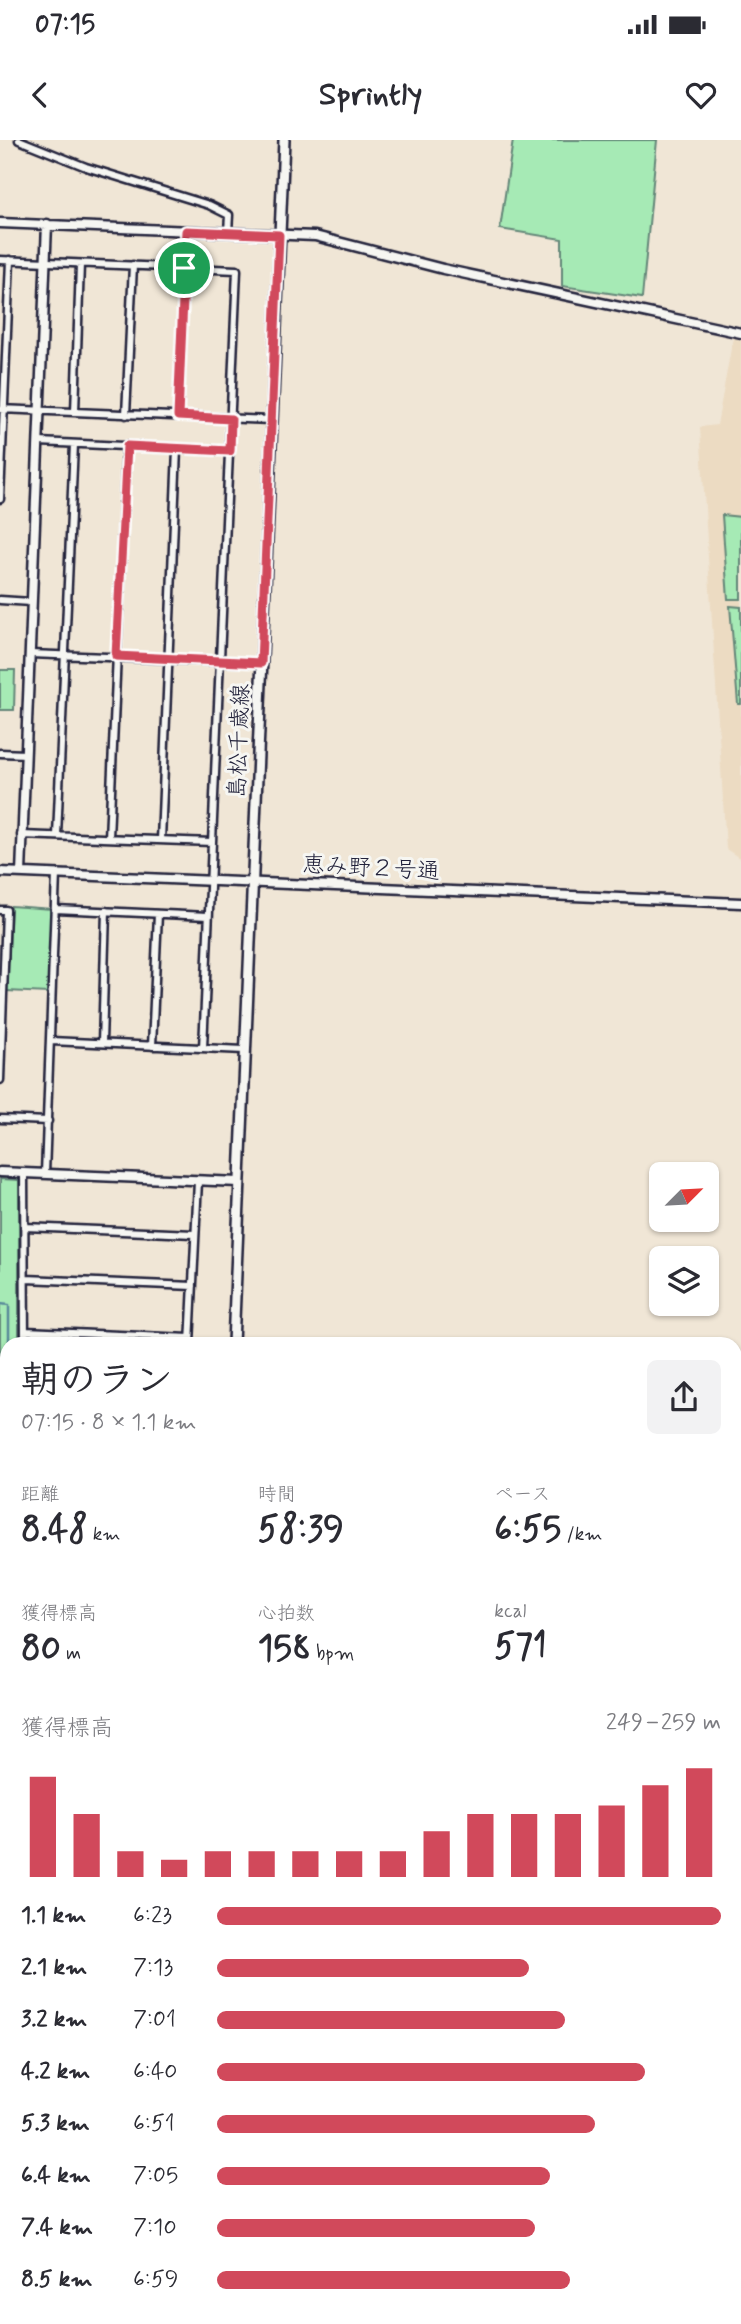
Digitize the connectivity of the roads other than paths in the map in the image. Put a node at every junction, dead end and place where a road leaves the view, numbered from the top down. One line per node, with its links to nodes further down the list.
1 (19, 140): 6 (street)
2 (284, 140): 7 (main road, 島松千歳線)
3 (0, 223): 4 (street)
4 (47, 224): 5 (street); 10 (street)
5 (186, 231): 6 (street); 13 (street)
6 (228, 232): 7 (street)
7 (279, 235): 14 (street); 21 (main road, 島松千歳線)
8 (0, 260): 9 (street)
9 (10, 260): 10 (street); 15 (street)
10 (47, 262): 11 (street); 16 (street)
11 (80, 264): 12 (street); 17 (street)
12 (133, 265): 13 (street); 18 (street)
13 (184, 268): 19 (street); 20 (street)
14 (741, 333)
15 (2, 409): 16 (street); 27 (street)
16 (40, 410): 17 (street); 22 (street)
17 (75, 412): 18 (street)
18 (126, 415): 19 (street)
19 (178, 416): 20 (street)
20 (231, 419): 21 (street); 26 (street)
21 (271, 420): 35 (main road, 島松千歳線)
22 (38, 442): 23 (street); 29 (street)
23 (74, 444): 24 (street); 31 (street)
24 (127, 446): 25 (street); 32 (street)
25 (177, 449): 26 (street); 33 (street)
26 (230, 451): 34 (street)
27 (0, 499)
28 (0, 600): 29 (street)
29 (32, 602): 30 (street)
30 (30, 654): 31 (street); 37 (street)
31 (65, 655): 32 (street); 39 (street)
32 (116, 656): 33 (street); 40 (street)
33 (168, 659): 34 (street); 41 (street)
34 (220, 661): 35 (street); 42 (street)
35 (261, 663): 47 (main road, 島松千歳線)
36 (0, 752): 37 (street)
37 (26, 754): 38 (street)
38 (21, 835): 39 (street); 44 (street)
39 (57, 836): 40 (street)
40 (109, 838): 41 (street)
41 (161, 840): 42 (street)
42 (212, 842): 46 (street)
43 (0, 872): 44 (street, 恵み野２号通)
44 (21, 873): 45 (street, 恵み野２号通)
45 (56, 874): 46 (street, 恵み野２号通); 50 (street)
46 (211, 880): 47 (street, 恵み野２号通); 53 (street)
47 (252, 881): 48 (street, 恵み野２号通); 58 (main road, 島松千歳線)
48 (741, 903)
49 (0, 909): 59 (street)
50 (55, 909): 51 (street); 54 (street)
51 (106, 911): 52 (street); 55 (street)
52 (158, 914): 53 (street); 56 (street)
53 (208, 916): 57 (street)
54 (51, 1041): 55 (street); 61 (street)
55 (102, 1043): 56 (street)
56 (152, 1046): 57 (street)
57 (203, 1048): 58 (street)
58 (244, 1050): 66 (main road, 島松千歳線)
59 (0, 1080)
60 (0, 1119): 61 (street)
61 (48, 1121): 64 (street)
62 (0, 1172): 63 (street)
63 (24, 1173): 64 (street); 67 (street)
64 (45, 1174): 65 (street)
65 (198, 1181): 66 (street); 68 (street)
66 (239, 1182): 75 (main road, 島松千歳線)
67 (25, 1227): 68 (street); 69 (street)
68 (194, 1234): 70 (street)
69 (26, 1279): 70 (street); 71 (street)
70 (193, 1286): 74 (street)
71 (25, 1331): 72 (street); 73 (street)
72 (25, 1337)
73 (124, 1337)
74 (190, 1337)
75 (233, 1337)

